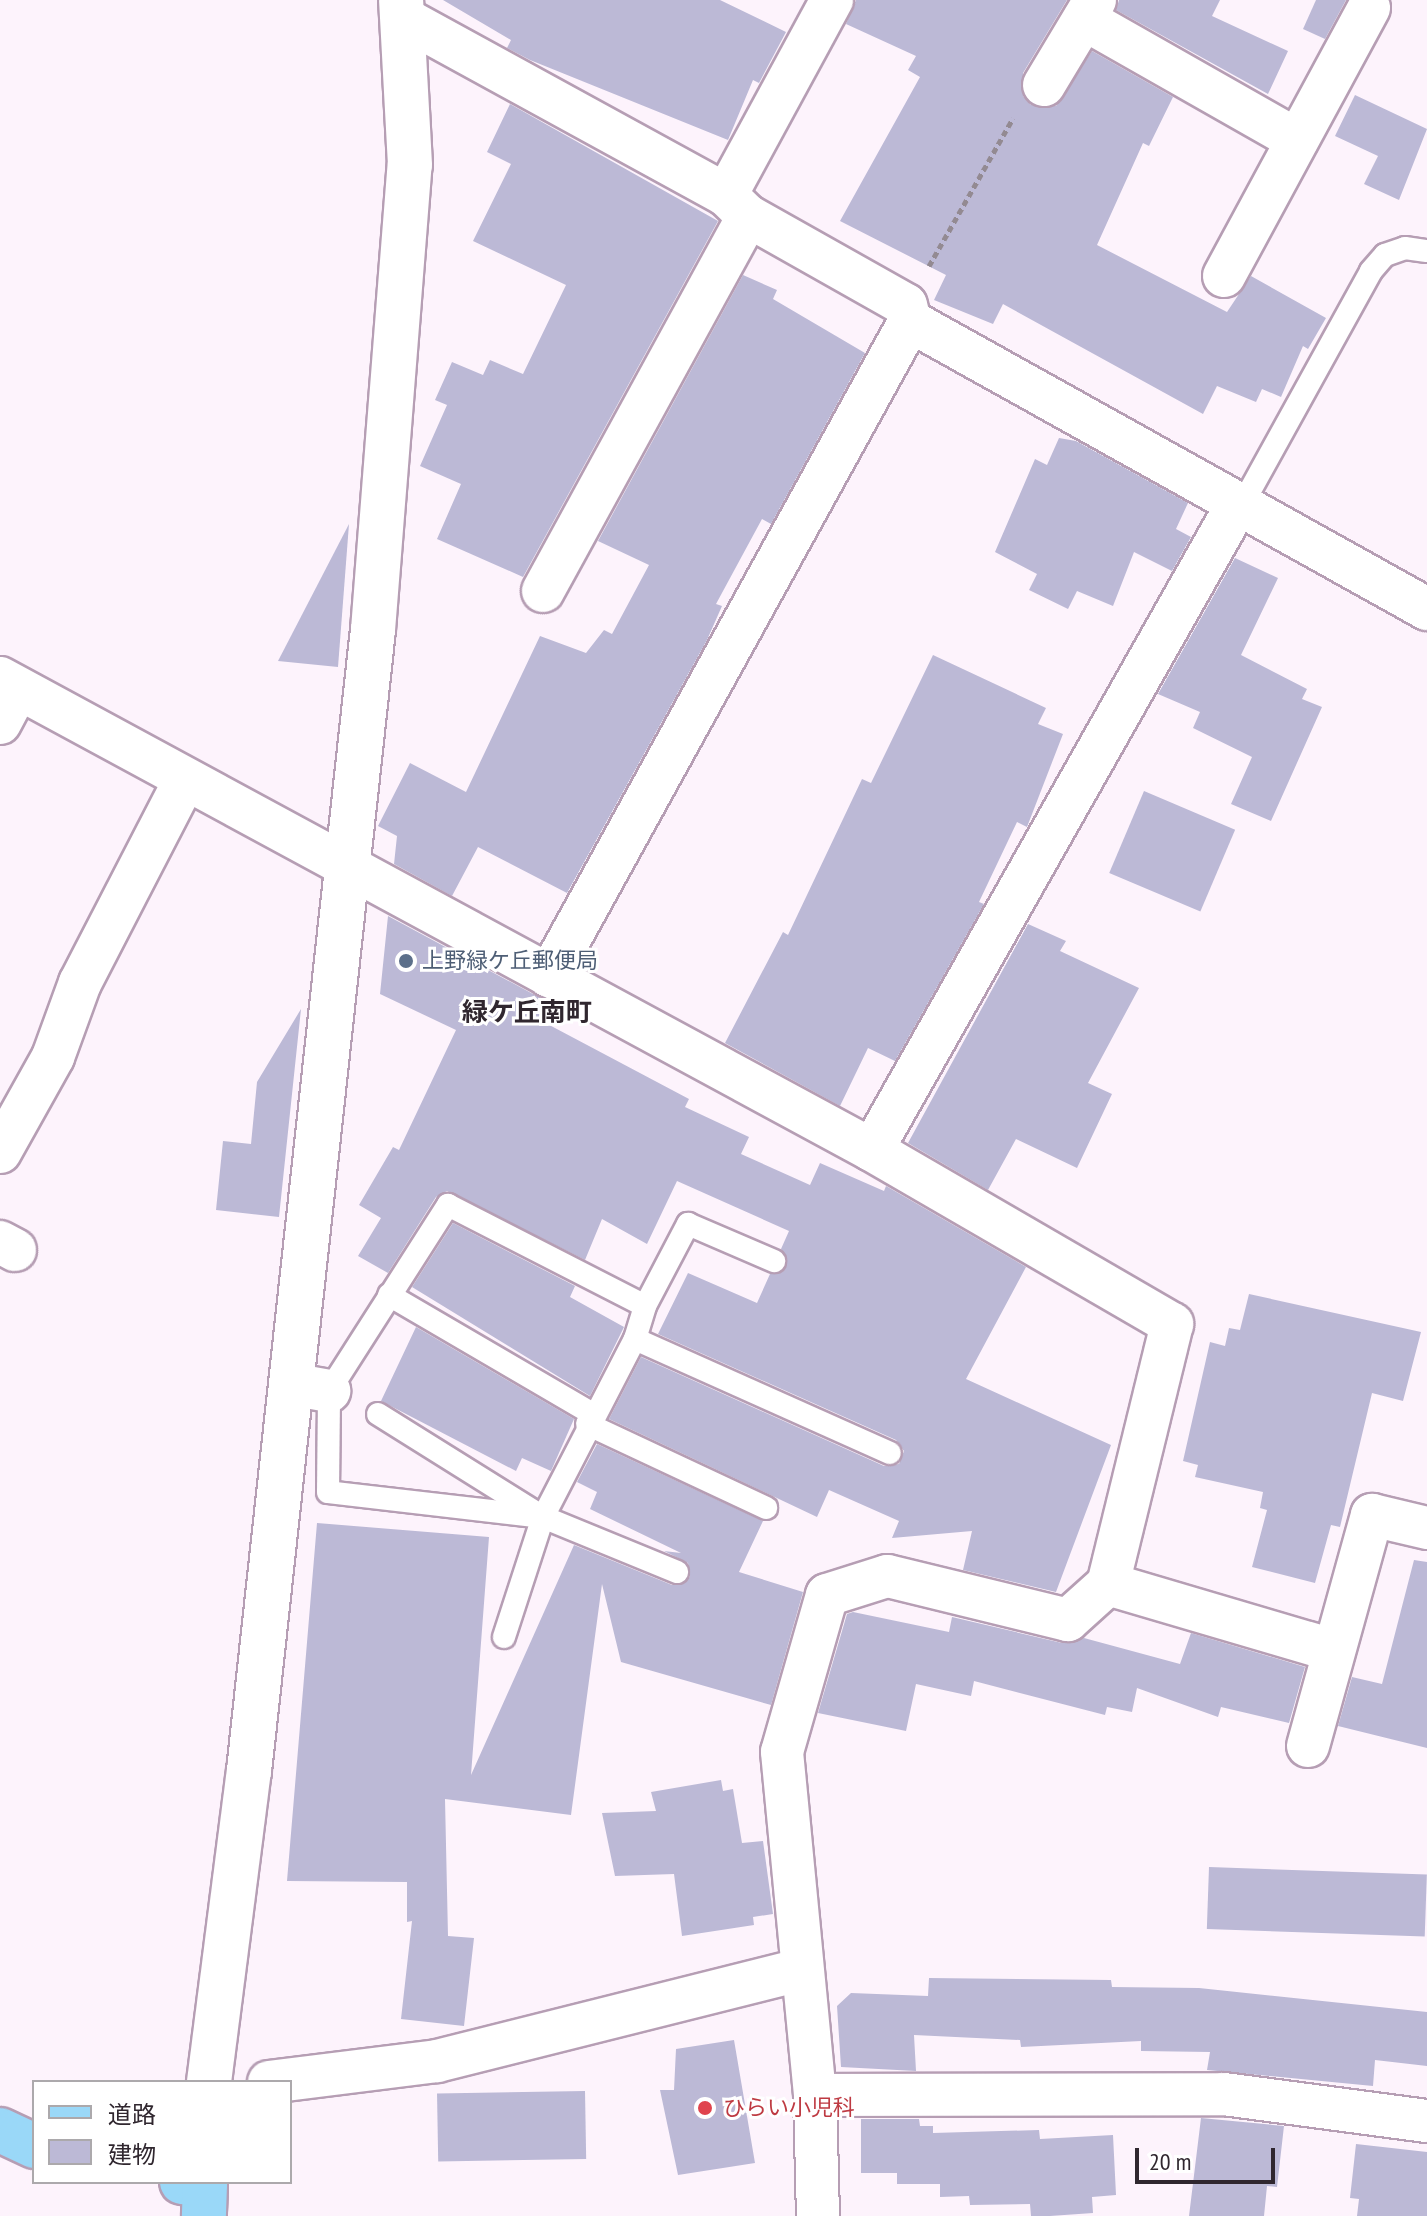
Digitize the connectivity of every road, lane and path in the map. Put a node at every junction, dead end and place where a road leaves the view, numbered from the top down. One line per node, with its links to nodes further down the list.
1 (815, 6): 7 (street)
2 (1369, 8): 6 (street)
3 (402, 9): 7 (street); 16 (street)
4 (1090, 10): 5 (street); 6 (street)
5 (1044, 85): 10 (path)
6 (1297, 140): 9 (street)
7 (737, 205): 10 (street); 12 (street)
8 (1427, 251): 11 (lane)
9 (1224, 276)
10 (908, 313): 11 (street); 17 (street)
11 (1240, 504): 13 (street); 18 (street)
12 (543, 591)
13 (1427, 609)
14 (6, 697): 15 (street)
15 (185, 780): 16 (street); 19 (street)
16 (346, 869): 17 (street); 24 (street)
17 (549, 976): 18 (street)
18 (872, 1150): 32 (street)
19 (0, 1152)
20 (774, 1261): 22 (lane)
21 (389, 1295): 22 (lane); 24 (lane); 26 (lane)
22 (645, 1306): 23 (lane)
23 (635, 1339): 26 (lane); 27 (lane)
24 (309, 1387): 29 (lane); 37 (street)
25 (378, 1414): 29 (lane)
26 (590, 1419): 28 (lane); 29 (lane)
27 (890, 1453)
28 (766, 1508)
29 (543, 1517): 31 (lane); 33 (lane)
30 (1427, 1528): 34 (street)
31 (677, 1572)
32 (1108, 1584): 34 (street); 36 (street)
33 (504, 1637)
34 (1332, 1650): 35 (street)
35 (1308, 1746)
36 (802, 1969): 38 (street); 39 (street)
37 (209, 2080)
38 (285, 2080)
39 (815, 2095): 40 (street); 43 (street)
40 (1427, 2121)
41 (0, 2130): 42 (main road)
42 (32, 2145)
43 (818, 2216)

